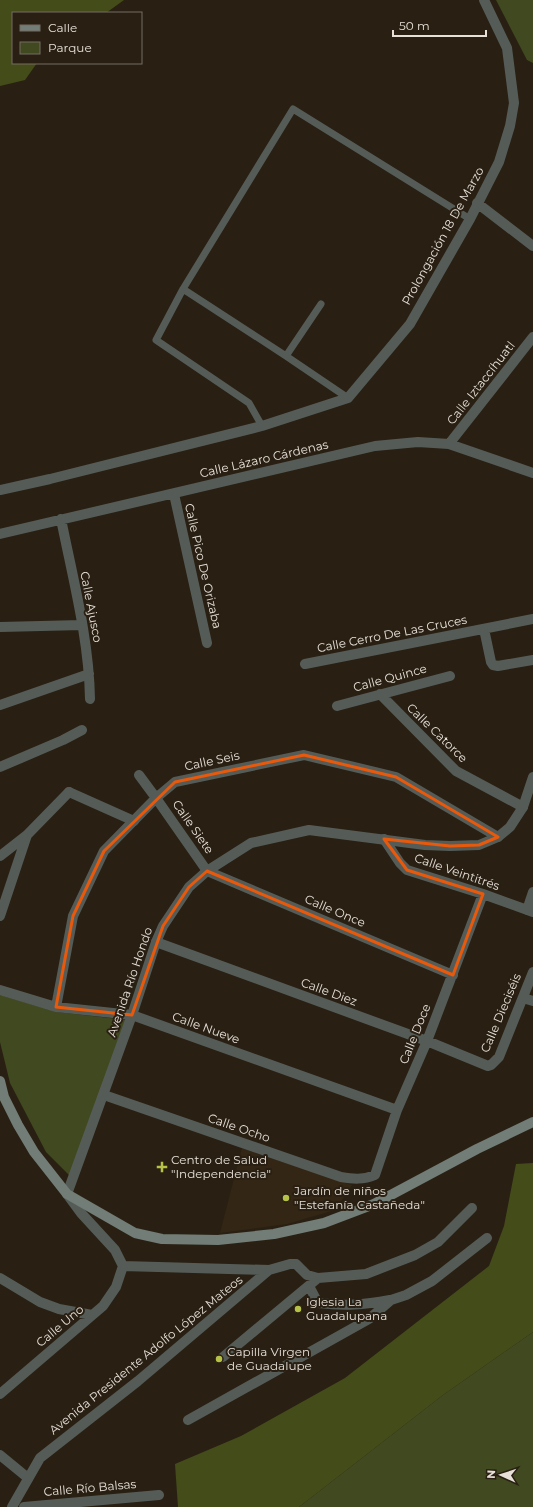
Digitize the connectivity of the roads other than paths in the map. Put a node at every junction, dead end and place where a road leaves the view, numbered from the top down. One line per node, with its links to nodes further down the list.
1 (484, 0): 2 (street, Prolongación 18 De Marzo)
2 (477, 203): 3 (street, Prolongación 18 De Marzo); 4 (street)
3 (470, 219): 5 (lane); 9 (street, Prolongación 18 De Marzo)
4 (533, 246)
5 (184, 289): 8 (lane); 10 (lane)
6 (322, 304): 8 (lane)
7 (533, 337): 11 (street, Calle Iztaccíhuatl)
8 (286, 356): 9 (lane)
9 (348, 398): 10 (street)
10 (262, 426): 13 (street)
11 (449, 444): 12 (street, Calle Lázaro Cárdenas); 14 (street, Calle Lázaro Cárdenas)
12 (533, 473)
13 (0, 490)
14 (174, 494): 15 (street, Calle Lázaro Cárdenas); 21 (street, Calle Pico De Orizaba)
15 (61, 519): 16 (street, Calle Lázaro Cárdenas); 18 (street, Calle Ajusco)
16 (0, 534)
17 (533, 619): 20 (street, Calle Cerro De Las Cruces)
18 (82, 625): 19 (street); 24 (street, Calle Ajusco)
19 (0, 627)
20 (484, 629): 22 (street); 23 (street, Calle Cerro De Las Cruces)
21 (207, 643)
22 (533, 660)
23 (305, 664)
24 (89, 674): 27 (street, Calle Ajusco); 28 (street)
25 (450, 676): 26 (street, Calle Quince)
26 (380, 694): 29 (street, Calle Quince); 35 (street, Calle Catorce)
27 (90, 699)
28 (0, 704)
29 (337, 706)
30 (82, 730): 31 (street)
31 (0, 767)
32 (139, 776): 34 (street, Calle Siete)
33 (533, 777): 35 (street, Avenida Río Hondo)
34 (156, 798): 36 (street, Calle Seis); 38 (street, Calle Seis); 41 (street, Calle Siete)
35 (523, 807): 38 (street, Avenida Río Hondo)
36 (134, 821): 37 (street); 51 (street, Calle Seis)
37 (27, 835): 40 (street); 45 (street)
38 (498, 837): 39 (street, Avenida Río Hondo)
39 (384, 839): 41 (street, Avenida Río Hondo); 43 (street, Calle Veintitrés)
40 (0, 856)
41 (207, 871): 46 (street, Avenida Río Hondo); 48 (street, Calle Once)
42 (533, 892): 44 (street)
43 (483, 894): 44 (street, Calle Veintitrés); 48 (street, Calle Doce)
44 (530, 911)
45 (0, 916)
46 (156, 942): 52 (street, Avenida Río Hondo); 53 (street, Calle Diez)
47 (533, 972): 50 (street, Calle Dieciséis)
48 (453, 975): 53 (street, Calle Doce)
49 (0, 990): 51 (street, Calle Nueve)
50 (528, 1000): 54 (street, Calle Dieciséis)
51 (56, 1007): 52 (street, Calle Nueve)
52 (132, 1015): 56 (street, Avenida Río Hondo); 57 (street, Calle Nueve)
53 (427, 1041): 54 (street, Calle Diez); 57 (street, Calle Doce)
54 (492, 1065)
55 (0, 1081): 60 (main road)
56 (104, 1095): 59 (street, Calle Ocho); 60 (street, Avenida Río Hondo)
57 (398, 1110): 59 (street, Calle Doce)
58 (533, 1122): 60 (main road)
59 (367, 1178)
60 (68, 1194): 63 (street)
61 (472, 1208): 66 (street)
62 (487, 1238): 68 (street)
63 (123, 1266): 64 (street); 69 (street, Calle Uno)
64 (269, 1270): 66 (street, Avenida Presidente Adolfo López Mateos); 74 (street, Avenida Presidente Adolfo López Mateos)
65 (0, 1278): 69 (street)
66 (318, 1278): 67 (street)
67 (309, 1286): 68 (street); 70 (street)
68 (391, 1300): 72 (street)
69 (92, 1315): 71 (street, Calle Uno)
70 (223, 1357)
71 (0, 1394)
72 (188, 1420)
73 (0, 1455): 74 (street)
74 (28, 1478): 76 (street, Avenida Presidente Adolfo López Mateos)
75 (159, 1495): 77 (street, Calle Río Balsas)
76 (12, 1507)
77 (24, 1507)

